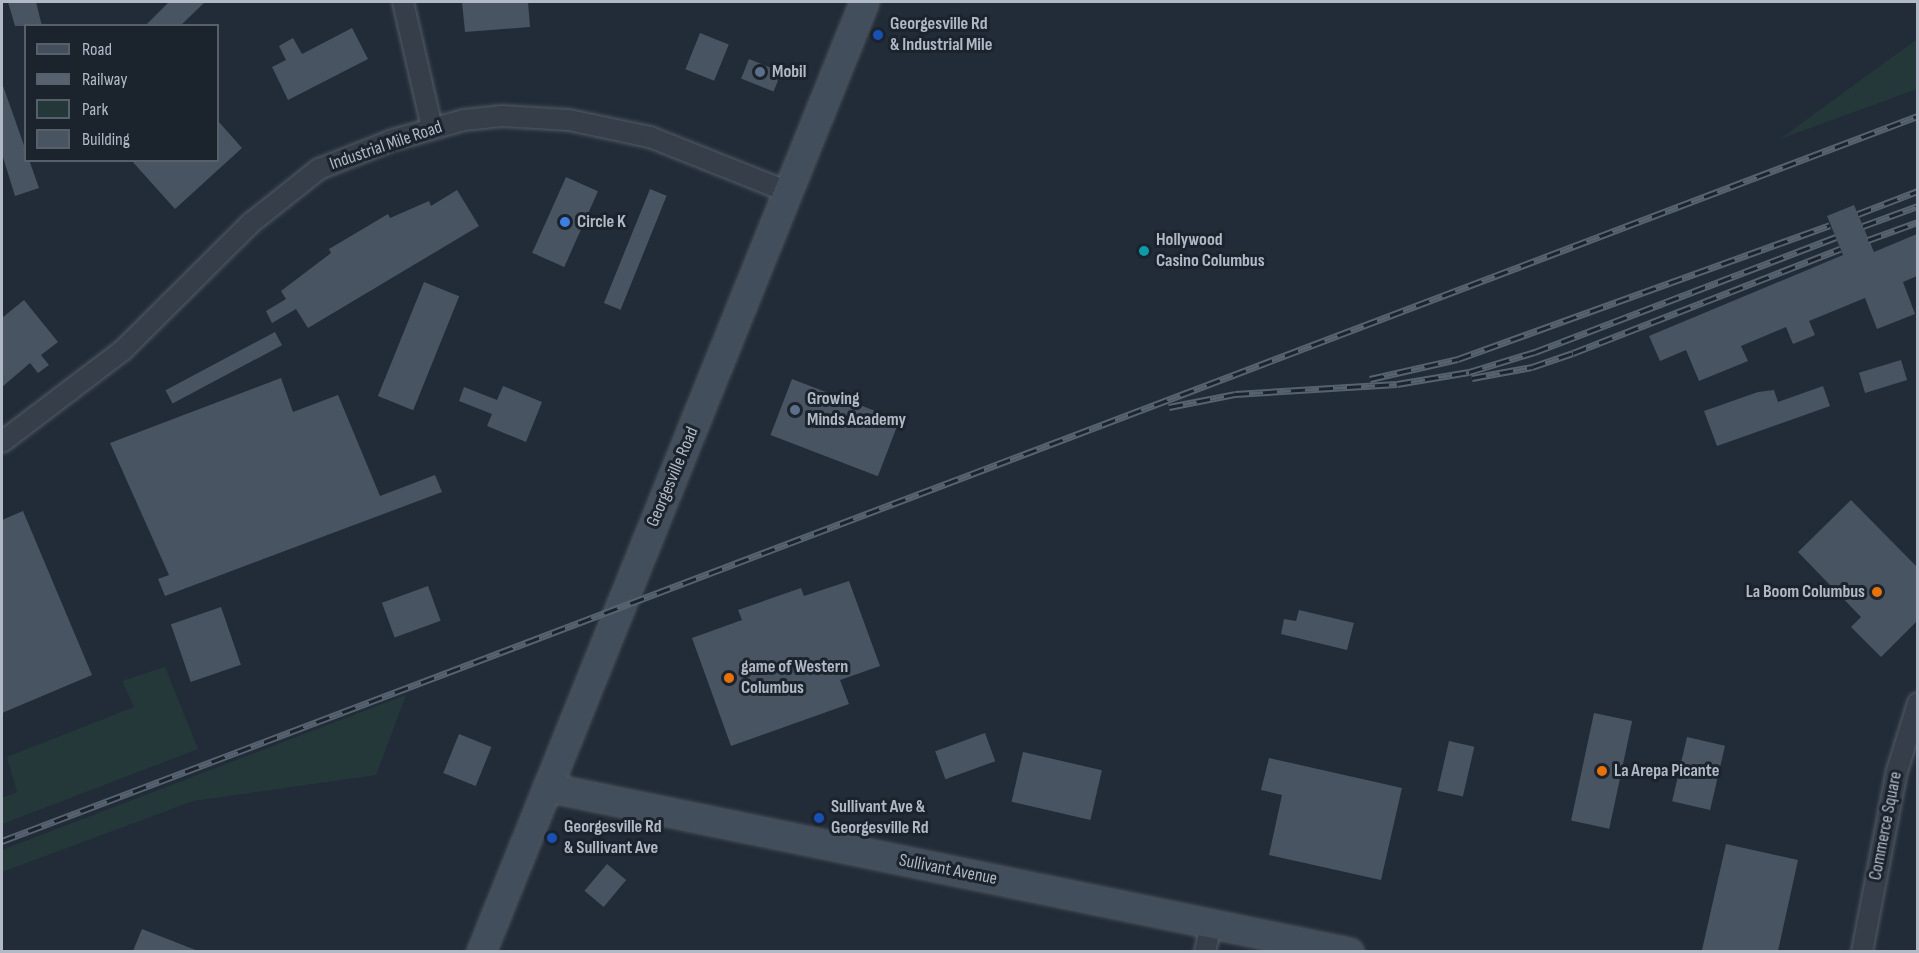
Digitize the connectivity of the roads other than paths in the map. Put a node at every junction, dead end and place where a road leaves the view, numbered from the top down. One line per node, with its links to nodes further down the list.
1 (403, 2): 3 (street)
2 (864, 2): 4 (main road, Georgesville Road)
3 (432, 128): 4 (street, Industrial Mile Road); 5 (street, Industrial Mile Road)
4 (788, 192): 7 (main road, Georgesville Road)
5 (2, 442)
6 (1917, 703): 12 (street, Commerce Square)
7 (547, 787): 8 (main road, Sullivant Avenue); 9 (main road, Georgesville Road)
8 (1211, 923): 10 (street); 11 (main road, Sullivant Avenue)
9 (481, 951)
10 (1205, 951)
11 (1350, 951)
12 (1862, 951)

